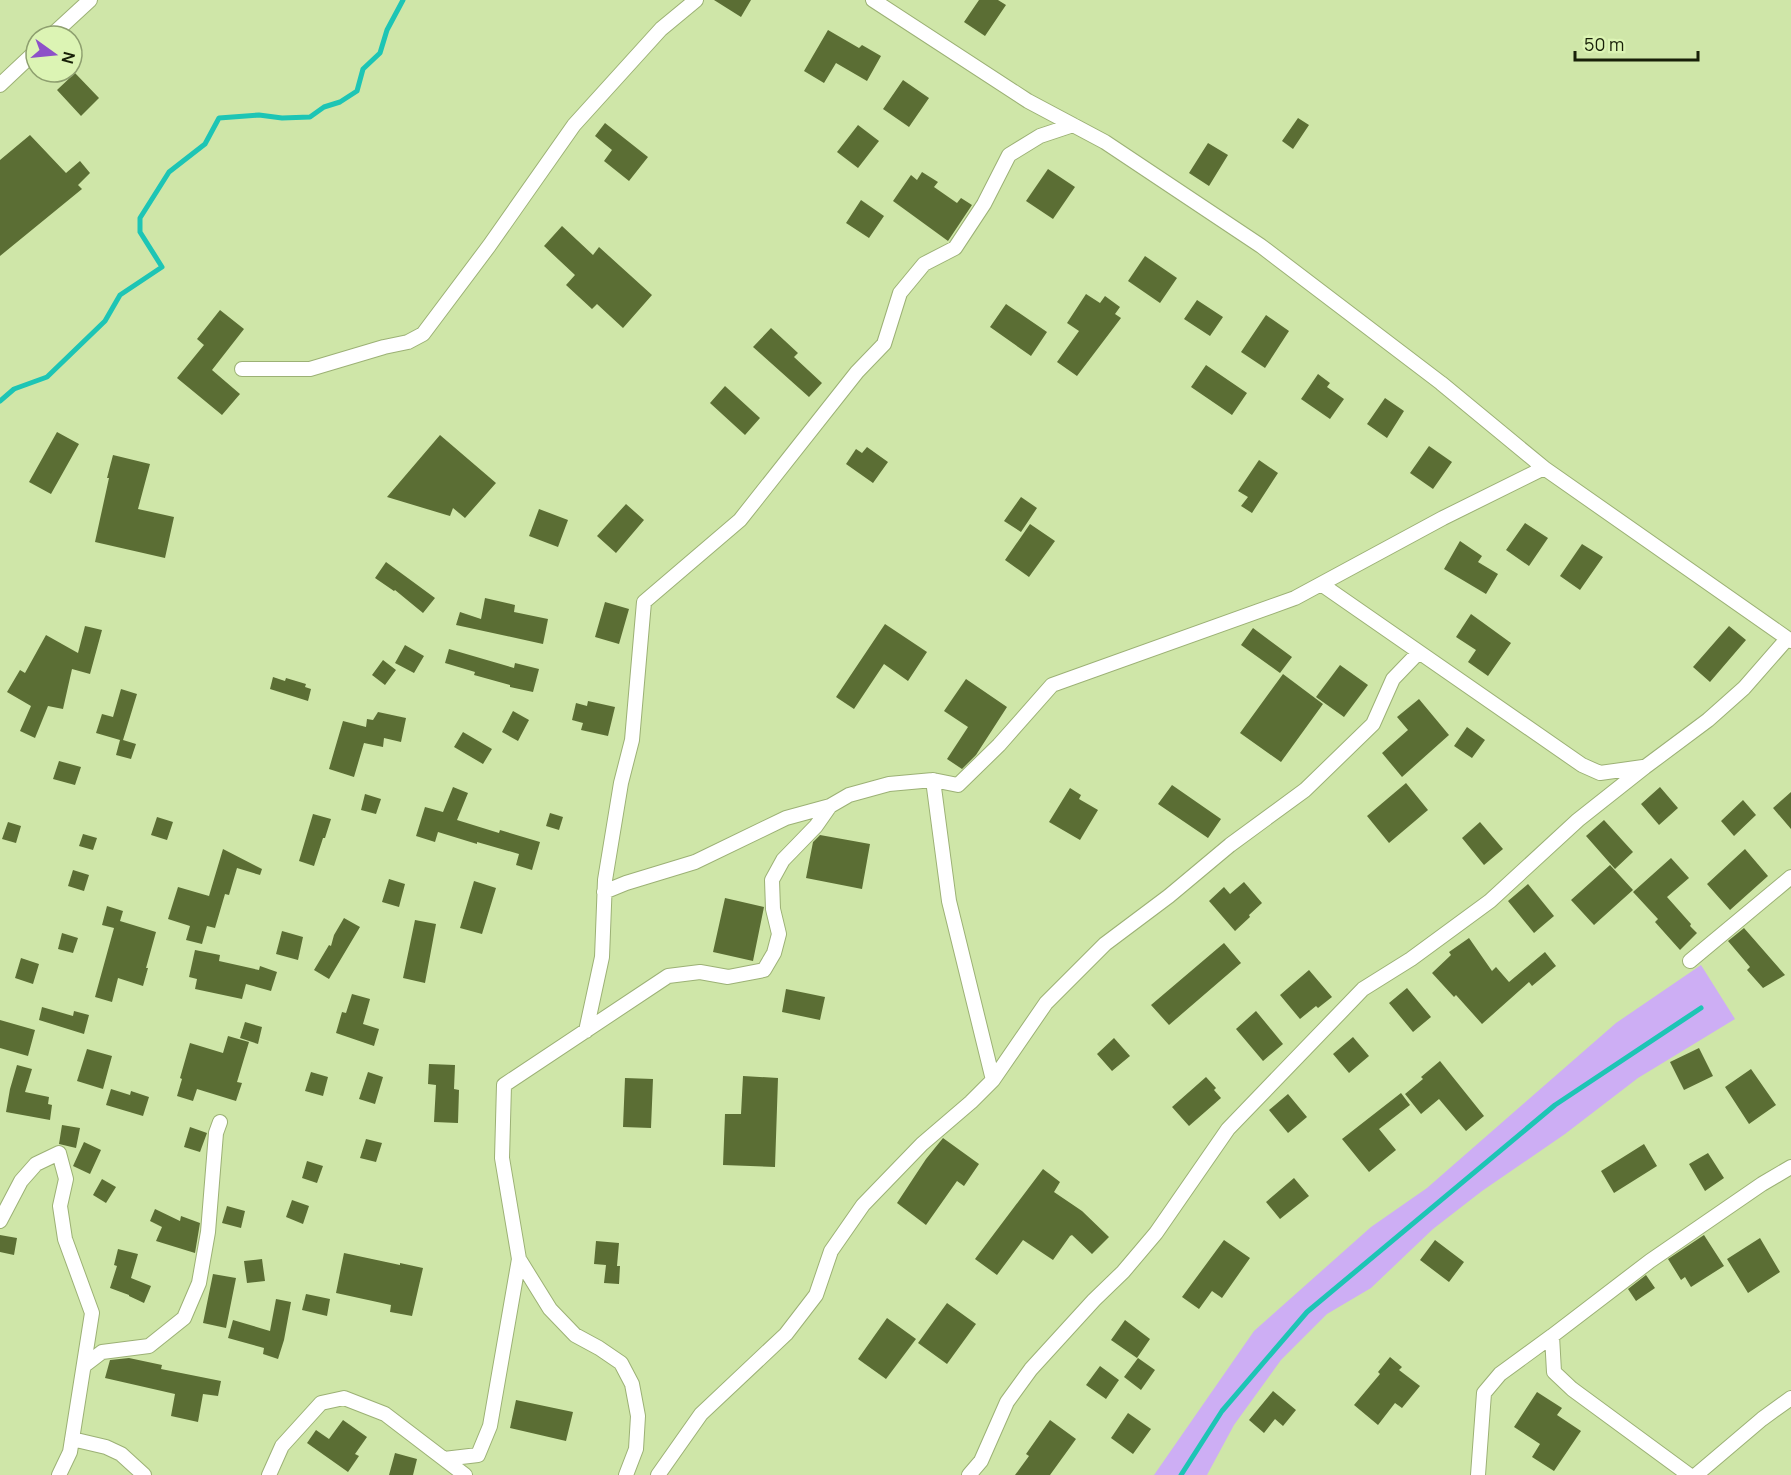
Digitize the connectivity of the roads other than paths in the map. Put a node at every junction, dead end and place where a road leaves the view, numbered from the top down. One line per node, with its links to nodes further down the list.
1 (90, 0): 4 (street)
2 (696, 0): 8 (street)
3 (873, 0): 7 (street)
4 (64, 24)
5 (24, 62): 6 (street)
6 (0, 85)
7 (1073, 125): 9 (street); 17 (street)
8 (242, 369)
9 (1544, 468): 10 (street); 11 (street)
10 (1320, 584): 12 (street); 14 (street)
11 (1789, 640): 13 (street)
12 (1419, 652): 13 (street); 20 (street)
13 (1645, 767): 36 (street)
14 (933, 780): 15 (street); 20 (street)
15 (830, 806): 17 (street); 19 (street)
16 (1791, 877): 18 (street)
17 (604, 892): 19 (street)
18 (1690, 961)
19 (586, 1031): 24 (street)
20 (993, 1080): 35 (street)
21 (220, 1122): 26 (street)
22 (1791, 1167): 25 (street)
23 (0, 1221): 26 (street)
24 (519, 1259): 29 (street); 34 (street)
25 (1552, 1335): 37 (street); 38 (street)
26 (85, 1365): 28 (street)
27 (1791, 1398): 39 (street)
28 (72, 1438): 30 (street); 31 (street)
29 (444, 1459): 32 (street); 33 (street)
30 (59, 1475)
31 (144, 1475)
32 (269, 1475)
33 (465, 1475)
34 (626, 1475)
35 (658, 1475)
36 (969, 1475)
37 (1478, 1475)
38 (1689, 1475)
39 (1696, 1475)

